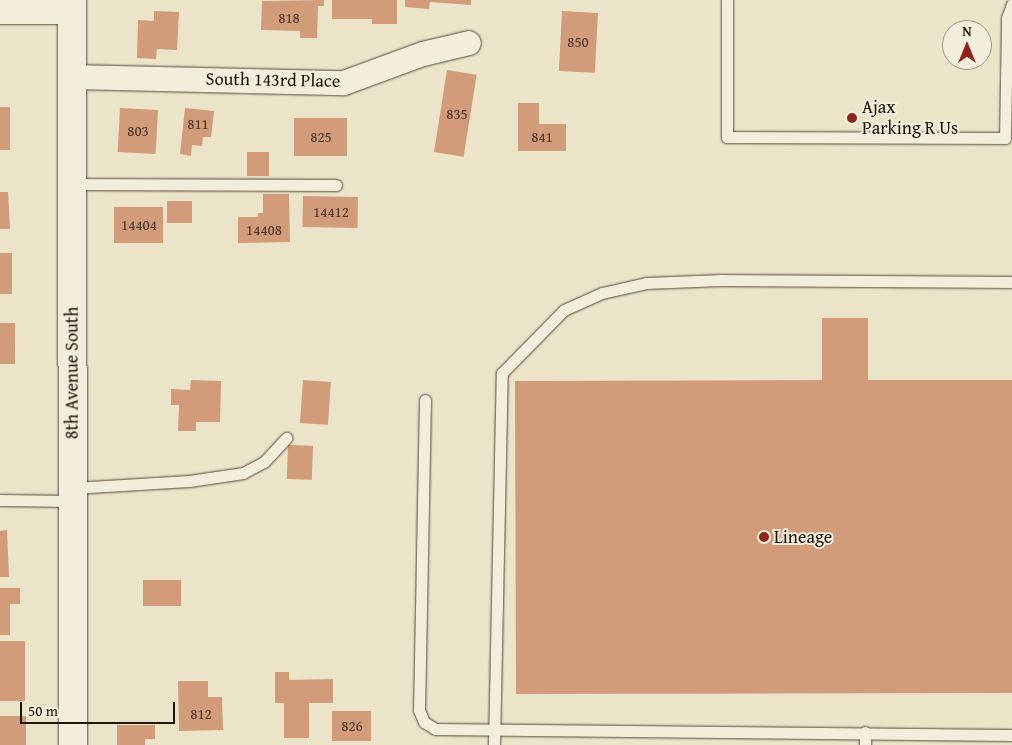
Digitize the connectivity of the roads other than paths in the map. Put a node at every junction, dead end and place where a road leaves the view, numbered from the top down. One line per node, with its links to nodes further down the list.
1 (727, 0): 2 (lane)
2 (1012, 4)
3 (72, 6): 4 (street); 6 (street, 8th Avenue South)
4 (0, 12)
5 (469, 43): 6 (street, South 143rd Place)
6 (72, 78): 7 (street, 8th Avenue South)
7 (72, 184): 8 (lane); 12 (street, 8th Avenue South)
8 (336, 185)
9 (1012, 282): 14 (lane)
10 (425, 400): 14 (lane)
11 (286, 438): 12 (lane)
12 (73, 494): 13 (lane); 17 (street, 8th Avenue South)
13 (0, 500)
14 (495, 730): 15 (lane); 18 (lane)
15 (865, 732): 16 (lane); 19 (lane)
16 (1012, 735)
17 (73, 745)
18 (494, 745)
19 (864, 745)

